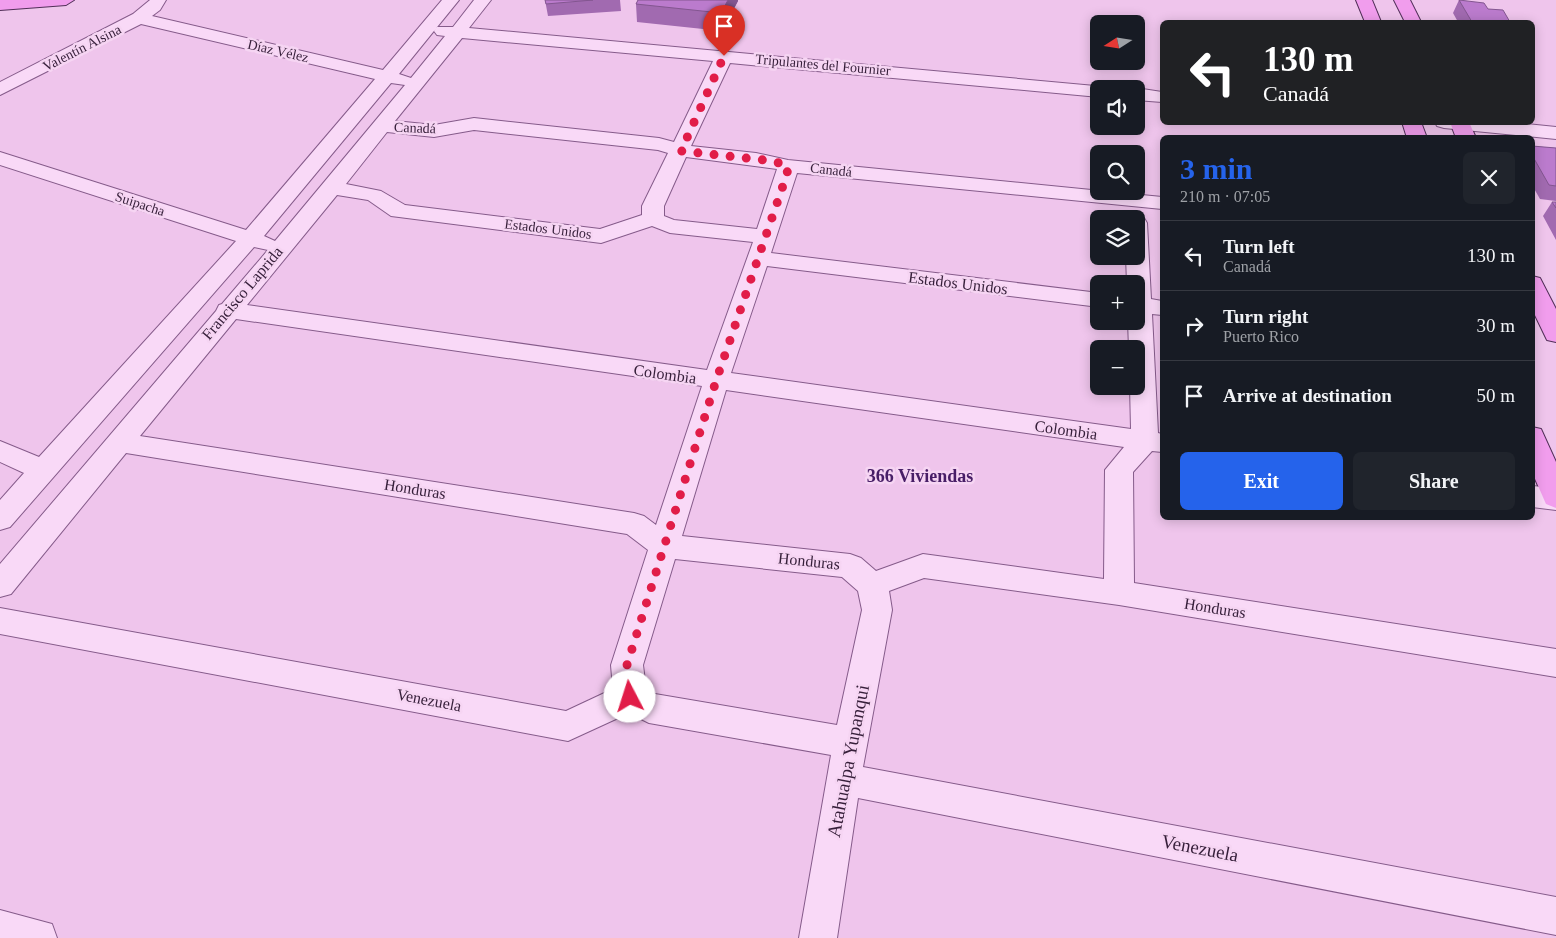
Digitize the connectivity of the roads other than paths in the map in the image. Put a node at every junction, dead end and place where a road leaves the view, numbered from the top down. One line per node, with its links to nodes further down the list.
1 (66, 0): 7 (main road)
2 (158, 0): 8 (street, Valentín Alsina)
3 (451, 0): 11 (street, Francisco Laprida)
4 (483, 0): 12 (street, Francisco Laprida)
5 (1364, 0): 9 (main road)
6 (1402, 0): 10 (main road)
7 (0, 5)
8 (139, 18): 14 (street, Díaz Vélez); 16 (street, Valentín Alsina)
9 (1372, 20)
10 (1411, 20)
11 (428, 29): 12 (street, Tripulantes del Fournier); 14 (street, Francisco Laprida)
12 (458, 33): 13 (street, Tripulantes del Fournier); 15 (street, Francisco Laprida)
13 (724, 56): 17 (street, Tripulantes del Fournier); 23 (street)
14 (389, 77): 15 (street, Díaz Vélez); 31 (street, Francisco Laprida)
15 (416, 83): 20 (street, Francisco Laprida)
16 (0, 89)
17 (1090, 90)
18 (1145, 95): 19 (street)
19 (1160, 97)
20 (382, 126): 23 (street, Canadá); 26 (street, Francisco Laprida)
21 (1457, 127): 22 (street)
22 (1556, 133)
23 (681, 151): 25 (street, Canadá); 30 (street)
24 (0, 158): 31 (street, Suipacha)
25 (788, 166): 28 (street, Canadá); 32 (street)
26 (332, 188): 30 (street, Estados Unidos); 33 (street, Francisco Laprida)
27 (1160, 204): 29 (street, Canadá)
28 (1107, 210)
29 (1145, 210)
30 (653, 219): 32 (street, Estados Unidos)
31 (249, 240): 33 (street, Suipacha); 45 (street, Francisco Laprida)
32 (763, 247): 36 (street, Estados Unidos); 40 (street)
33 (280, 248): 38 (street, Francisco Laprida)
34 (1142, 265): 37 (street)
35 (1535, 289): 39 (main road)
36 (1090, 299)
37 (1146, 306): 42 (street)
38 (227, 310): 40 (street, Colombia); 41 (street, Francisco Laprida)
39 (1556, 334)
40 (716, 381): 42 (street, Colombia); 49 (street)
41 (118, 442): 49 (street, Honduras); 50 (street, Francisco Laprida)
42 (1154, 442): 52 (street)
43 (1535, 444): 47 (main road)
44 (0, 451): 45 (street)
45 (42, 470): 48 (street, Francisco Laprida)
46 (1535, 496): 47 (street)
47 (1556, 498)
48 (0, 519)
49 (664, 546): 51 (street, Honduras); 55 (street)
50 (0, 585)
51 (872, 585): 52 (street, Honduras); 56 (street, Atahualpa Yupanqui)
52 (1119, 592): 54 (street, Honduras)
53 (0, 621): 55 (street, Venezuela)
54 (1556, 663)
55 (630, 697): 56 (street)
56 (851, 743): 57 (street, Atahualpa Yupanqui)
57 (843, 779): 58 (street, Venezuela); 61 (street, Atahualpa Yupanqui)
58 (1556, 916)
59 (0, 929): 60 (street)
60 (38, 938)
61 (818, 938)

